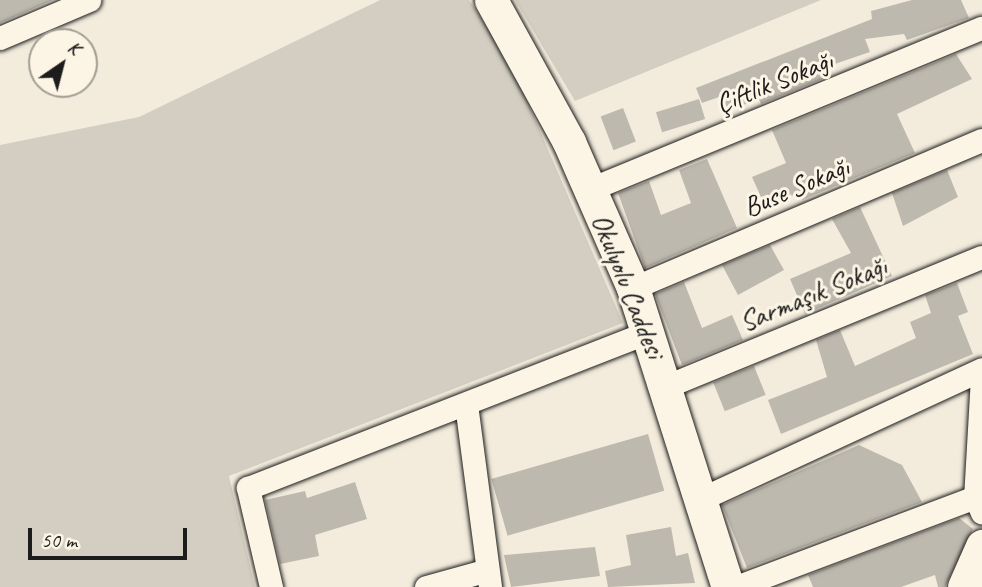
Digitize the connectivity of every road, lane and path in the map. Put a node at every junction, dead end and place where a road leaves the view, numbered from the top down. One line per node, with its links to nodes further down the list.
1 (89, 0): 4 (street)
2 (491, 0): 6 (street, Okulyolu Caddesi)
3 (982, 28): 6 (street, Çiftlik Sokağı)
4 (0, 38)
5 (982, 140): 8 (street, Buse Sokağı)
6 (588, 190): 8 (street, Okulyolu Caddesi)
7 (982, 257): 12 (street, Sarmaşık Sokağı)
8 (633, 288): 9 (street, Okulyolu Caddesi)
9 (649, 332): 12 (street, Okulyolu Caddesi); 13 (street)
10 (982, 369): 14 (street)
11 (982, 377): 15 (street)
12 (667, 386): 14 (street, Okulyolu Caddesi)
13 (466, 404): 17 (street); 18 (street)
14 (703, 498): 20 (street, Okulyolu Caddesi)
15 (978, 505): 21 (street)
16 (982, 546): 22 (street)
17 (487, 579): 19 (street)
18 (271, 587)
19 (426, 587)
20 (728, 587)
21 (736, 587)
22 (964, 587)

